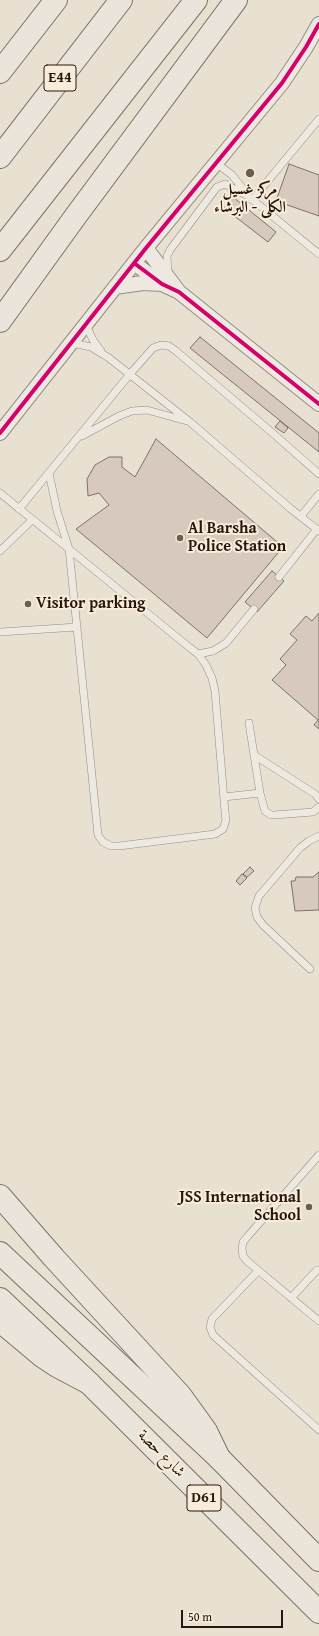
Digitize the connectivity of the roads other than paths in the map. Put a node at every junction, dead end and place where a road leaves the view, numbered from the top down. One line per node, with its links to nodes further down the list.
1 (56, 0): 6 (main road)
2 (121, 0): 8 (main road, E44)
3 (196, 0): 12 (main road)
4 (236, 0): 17 (main road)
5 (319, 24): 9 (street)
6 (0, 72)
7 (319, 119): 10 (lane)
8 (0, 157)
9 (216, 163): 10 (lane); 11 (street)
10 (250, 198): 13 (lane); 15 (lane)
11 (146, 248): 14 (street); 15 (street)
12 (0, 250)
13 (319, 254)
14 (134, 263): 15 (street); 16 (street)
15 (165, 280): 16 (street); 22 (street)
16 (115, 287): 18 (street)
17 (1, 315)
18 (86, 325): 19 (street); 20 (lane)
19 (72, 343): 20 (lane); 24 (street)
20 (102, 353): 21 (lane)
21 (130, 374): 23 (lane); 25 (lane); 27 (lane)
22 (319, 404)
23 (190, 422): 25 (lane); 31 (lane)
24 (0, 433)
25 (78, 438): 26 (lane)
26 (49, 473): 30 (lane); 34 (lane)
27 (319, 474)
28 (0, 493): 30 (lane)
29 (319, 494): 31 (lane)
30 (19, 509): 32 (lane)
31 (301, 516): 33 (lane)
32 (32, 520): 34 (lane); 35 (lane)
33 (318, 530): 36 (lane)
34 (69, 549): 38 (lane); 40 (lane)
35 (0, 551)
36 (279, 577)
37 (254, 609): 40 (lane)
38 (77, 627): 39 (lane); 44 (lane)
39 (0, 632)
40 (198, 654): 44 (lane)
41 (249, 723): 42 (lane)
42 (254, 755): 43 (lane); 45 (lane)
43 (260, 793): 44 (lane); 46 (lane)
44 (224, 797)
45 (319, 799)
46 (319, 807)
47 (319, 836): 48 (lane)
48 (310, 969)
49 (319, 1155): 53 (lane)
50 (0, 1196): 60 (main road)
51 (0, 1253): 60 (main road, D61)
52 (317, 1270): 54 (lane)
53 (258, 1271): 54 (lane); 59 (lane)
54 (291, 1298): 57 (lane)
55 (0, 1299): 58 (main road, شارع حصة / D61)
56 (0, 1321): 58 (main road)
57 (319, 1321)
58 (89, 1383): 62 (main road, شارع حصة / D61)
59 (319, 1430)
60 (219, 1458): 61 (main road, D61)
61 (319, 1560)
62 (319, 1612)

